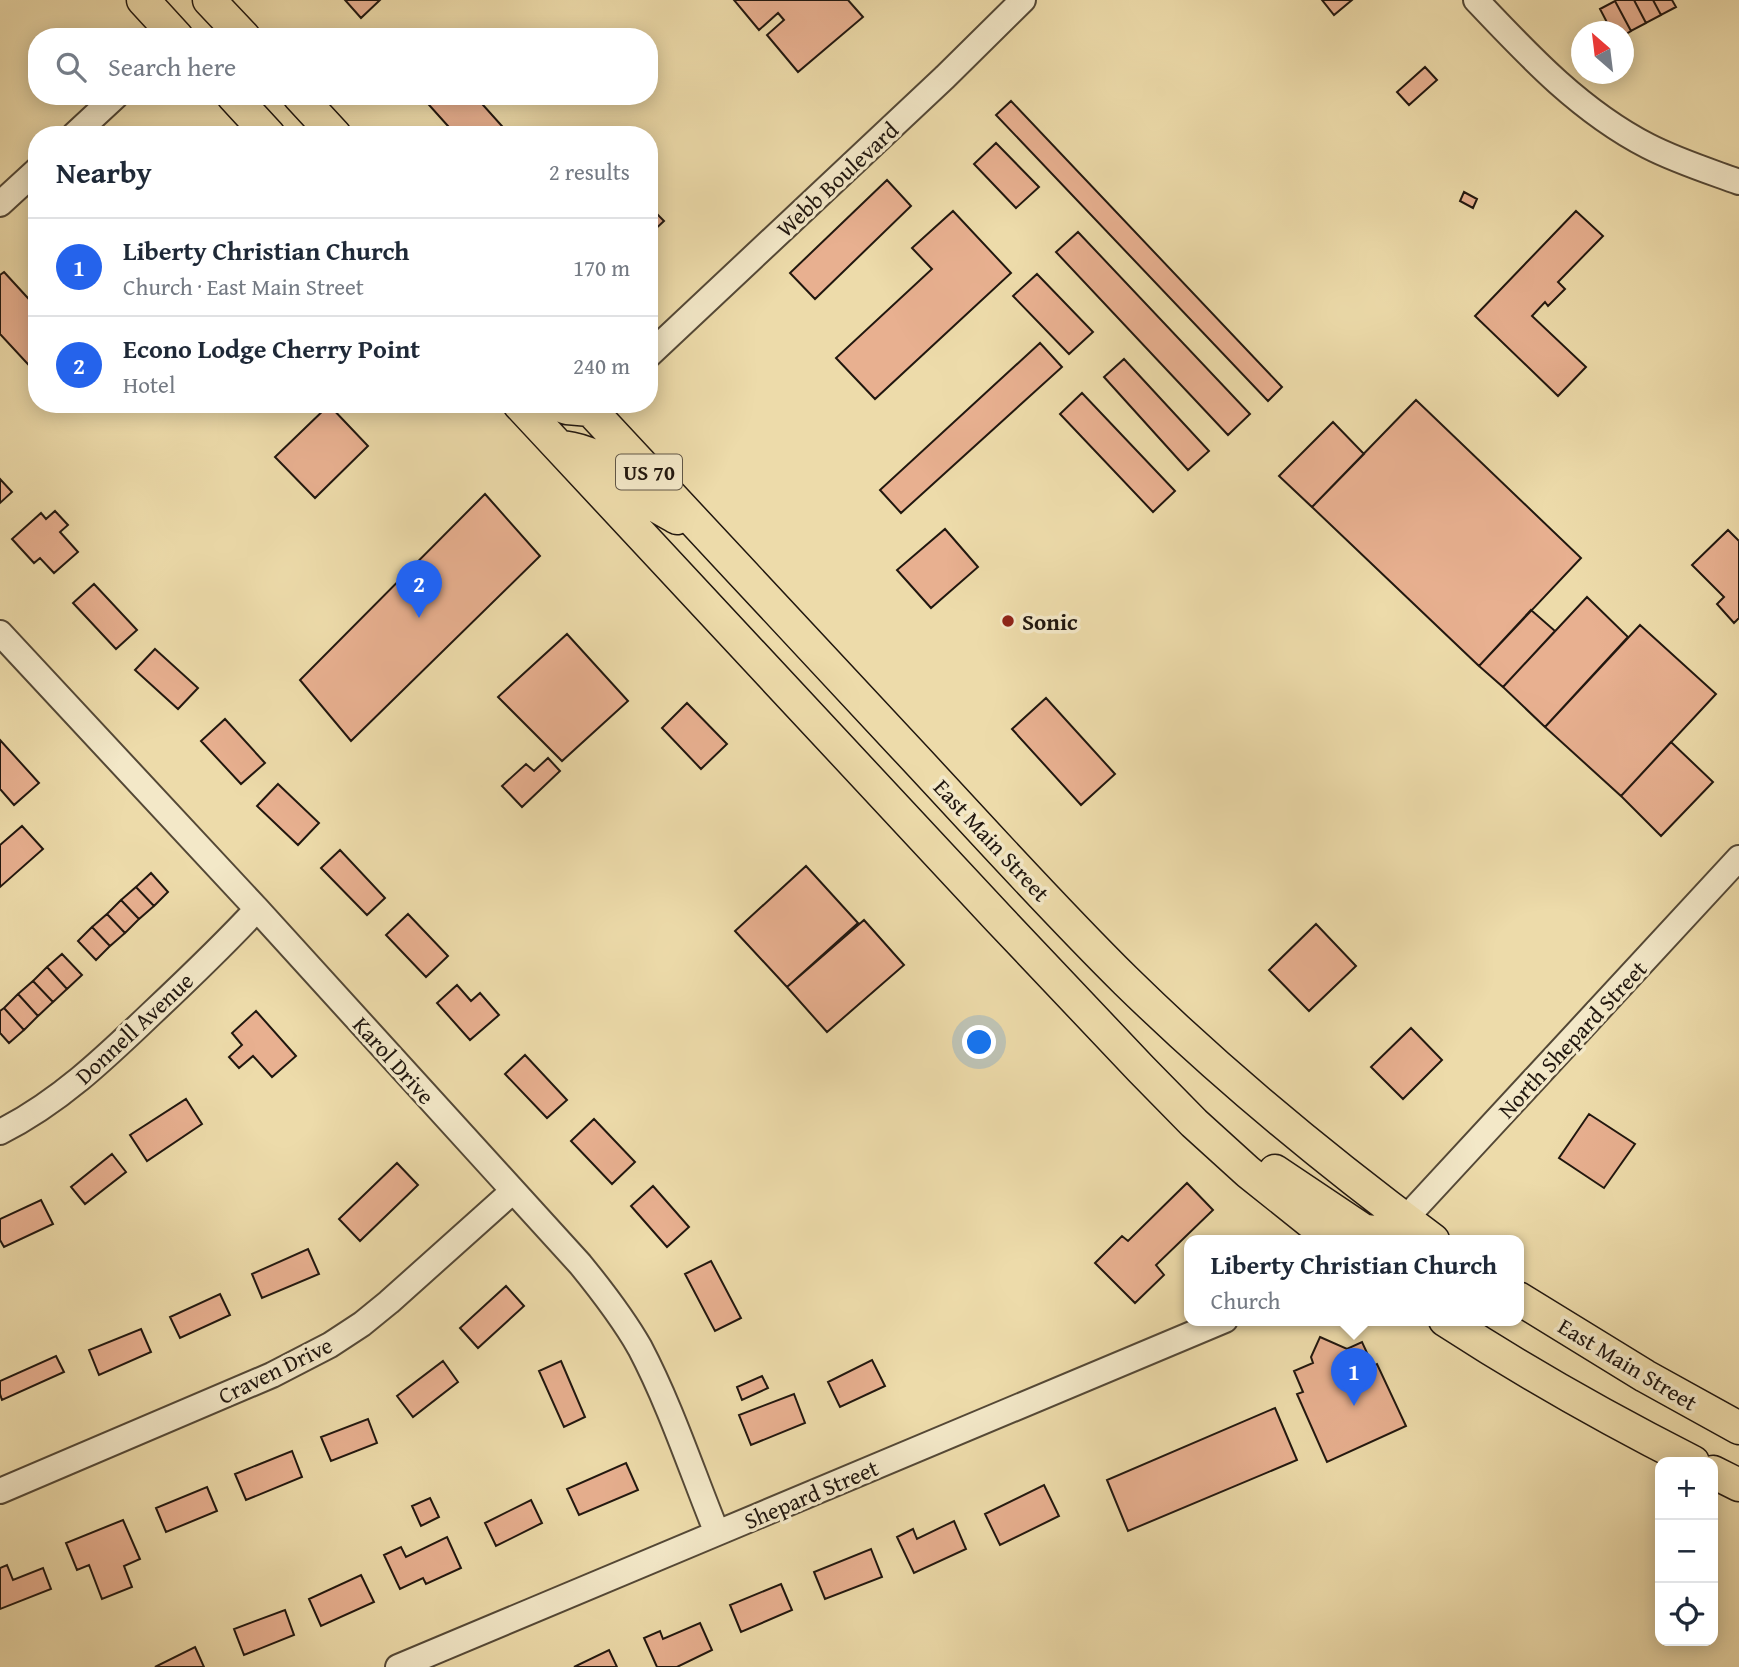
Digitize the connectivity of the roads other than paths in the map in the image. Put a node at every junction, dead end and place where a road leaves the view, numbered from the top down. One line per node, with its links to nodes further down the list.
1 (143, 0): 5 (main road)
2 (209, 0): 6 (main road)
3 (1023, 0): 16 (street, Webb Boulevard)
4 (1476, 0): 14 (street)
5 (169, 28)
6 (235, 28)
7 (106, 105): 10 (street)
8 (241, 105): 11 (main road)
9 (307, 105): 12 (main road)
10 (84, 126)
11 (261, 126)
12 (327, 126)
13 (28, 178): 15 (street)
14 (1739, 182)
15 (0, 204)
16 (658, 347)
17 (527, 413): 19 (main road)
18 (597, 413): 20 (main road, East Main Street / US 70)
19 (558, 446): 20 (main road); 25 (main road)
20 (707, 535): 23 (main road, East Main Street)
21 (0, 633): 24 (street, Karol Drive)
22 (1739, 858): 29 (street, North Shepard Street)
23 (1034, 886): 25 (main road); 29 (main road, East Main Street)
24 (257, 909): 27 (street, Donnell Avenue); 28 (street, Karol Drive)
25 (999, 919): 26 (main road)
26 (1194, 1123): 29 (main road); 30 (main road)
27 (0, 1132)
28 (513, 1191): 41 (street, Craven Drive); 42 (street, Karol Drive)
29 (1405, 1219): 31 (main road, East Main Street)
30 (1327, 1235)
31 (1426, 1235)
32 (1524, 1302): 36 (main road, East Main Street)
33 (1524, 1318): 36 (main road)
34 (1210, 1326): 42 (street, Shepard Street)
35 (1454, 1326): 38 (main road)
36 (1582, 1338): 37 (main road, East Main Street)
37 (1739, 1428)
38 (1684, 1457)
39 (1718, 1474): 40 (main road)
40 (1739, 1485)
41 (0, 1491)
42 (717, 1533): 43 (street, Shepard Street)
43 (398, 1667)

